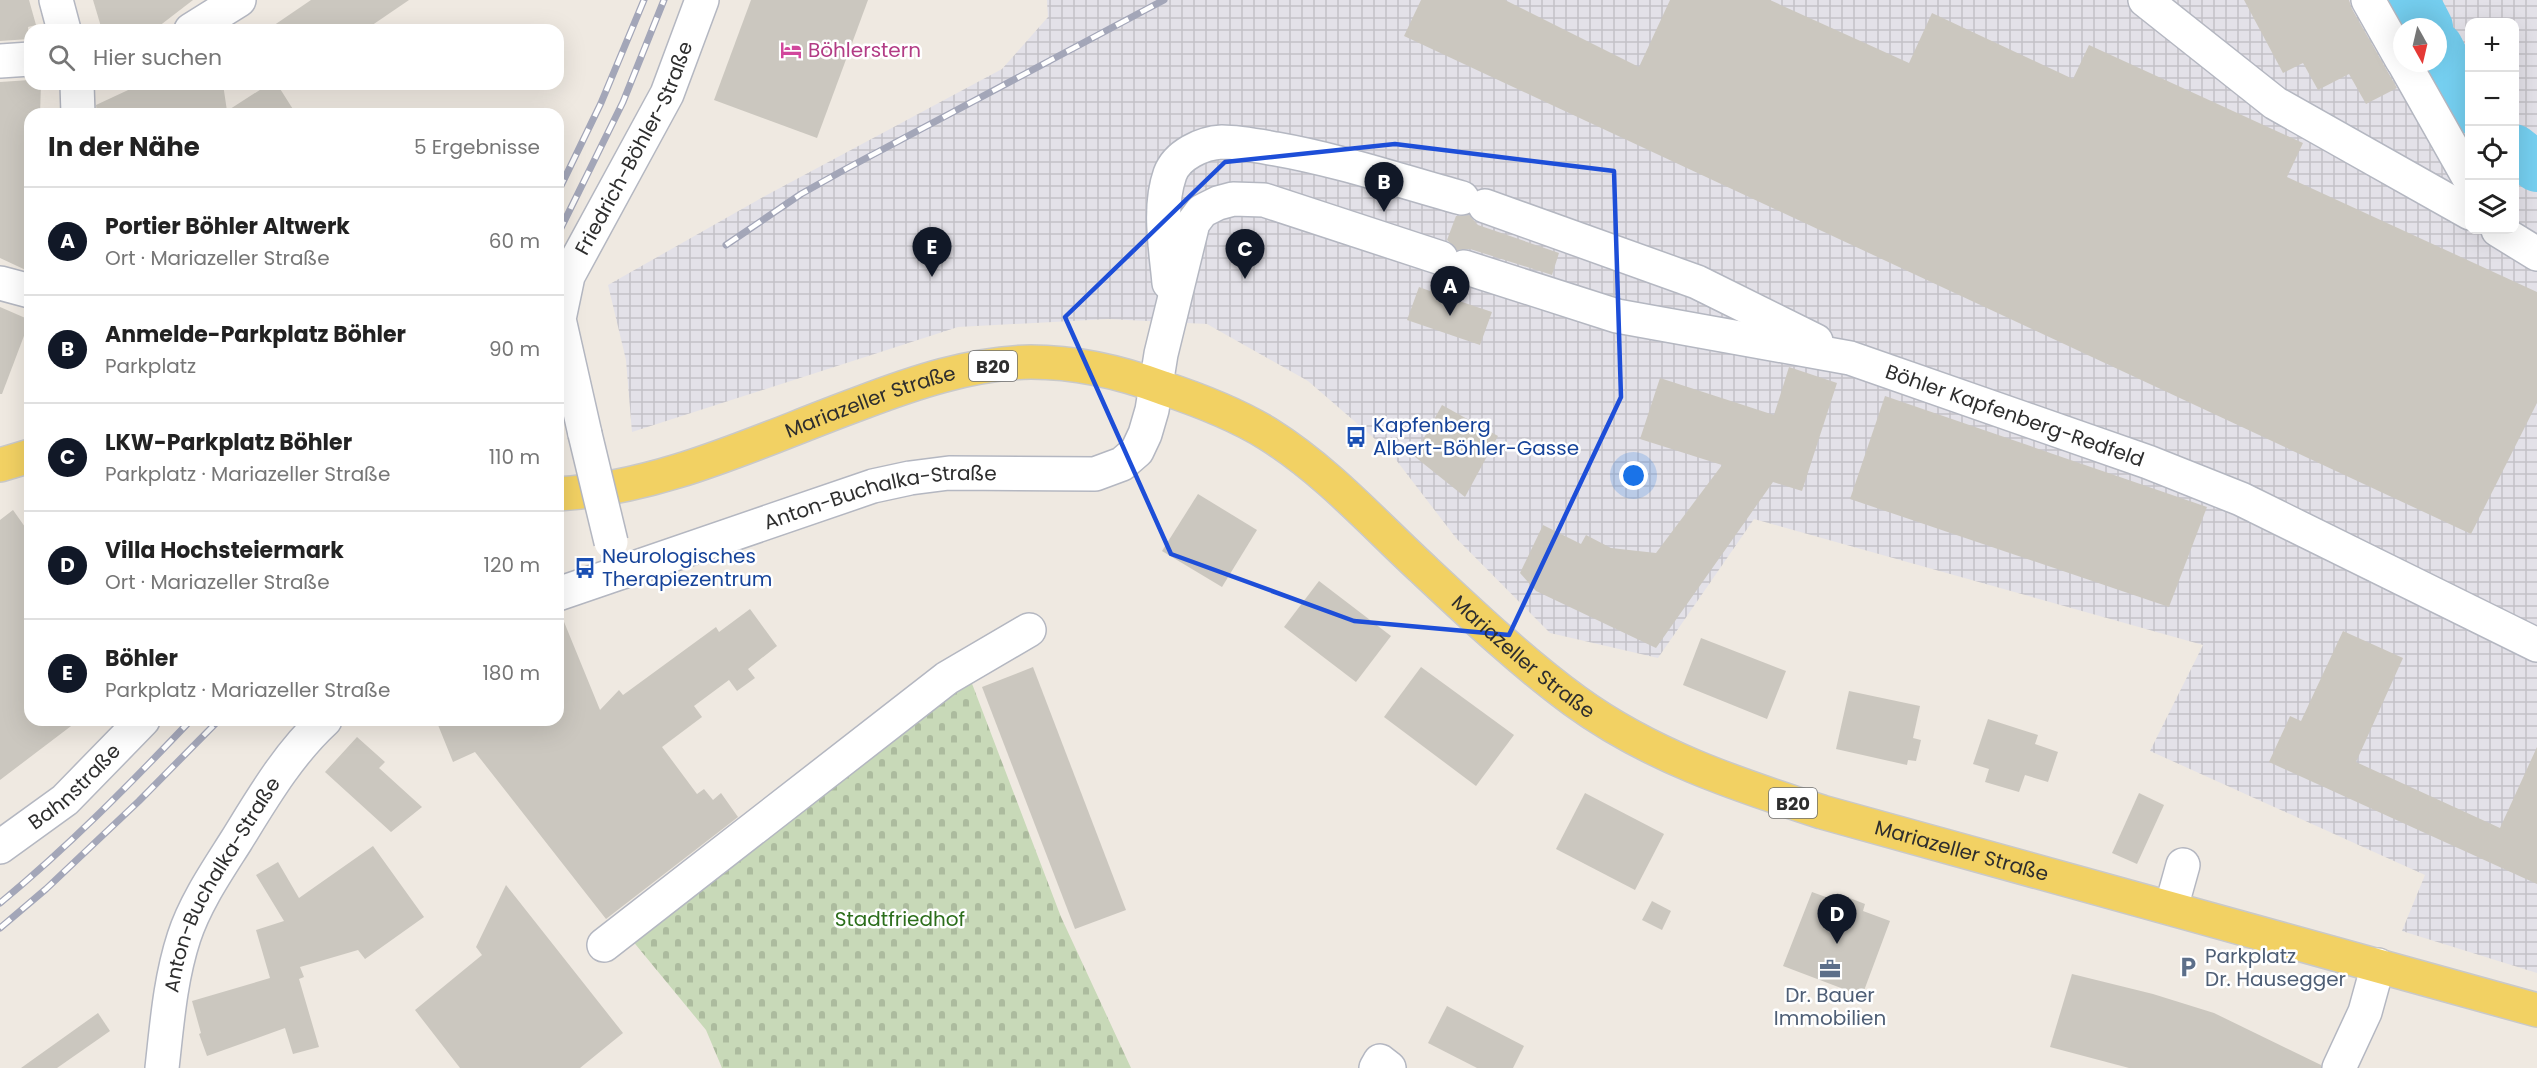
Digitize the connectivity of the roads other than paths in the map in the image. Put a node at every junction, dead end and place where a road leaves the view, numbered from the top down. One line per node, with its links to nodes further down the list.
1 (56, 0): 6 (street)
2 (239, 0): 7 (street)
3 (702, 0): 20 (street, Friedrich-Böhler-Straße, bridge)
4 (2145, 0): 15 (street)
5 (2368, 0): 8 (street)
6 (62, 24)
7 (201, 24)
8 (2393, 44)
9 (24, 59): 10 (street)
10 (0, 61)
11 (2409, 72): 14 (street)
12 (77, 90): 13 (street)
13 (78, 108)
14 (2465, 173)
15 (2465, 211)
16 (2504, 234): 17 (street)
17 (2537, 254)
18 (0, 283): 19 (street)
19 (24, 289)
20 (564, 295)
21 (1172, 309): 23 (street, Böhler Kapfenberg-Redfeld); 23 (street); 24 (street, Böhler Kapfenberg-Redfeld)
22 (564, 341): 28 (street, Friedrich-Böhler-Straße, bridge)
23 (1850, 358): 31 (street, Böhler Kapfenberg-Redfeld)
24 (1156, 385): 27 (main road, Mariazeller Straße / B20); 28 (street, Anton-Buchalka-Straße); 36 (main road, Mariazeller Straße / B20)
25 (24, 458): 26 (main road)
26 (0, 465)
27 (564, 494)
28 (619, 574): 29 (street, Anton-Buchalka-Straße)
29 (564, 592)
30 (1029, 630): 37 (street)
31 (2537, 645)
32 (137, 726): 34 (street, Bahnstraße)
33 (319, 726): 40 (street, Anton-Buchalka-Straße)
34 (0, 847)
35 (2183, 865): 36 (street)
36 (2170, 908): 38 (main road, Mariazeller Straße / B20)
37 (604, 945)
38 (2378, 965): 39 (main road, Mariazeller Straße / B20); 43 (street)
39 (2537, 1010)
40 (162, 1068)
41 (1376, 1068): 42 (street)
42 (1389, 1068)
43 (2339, 1068)

